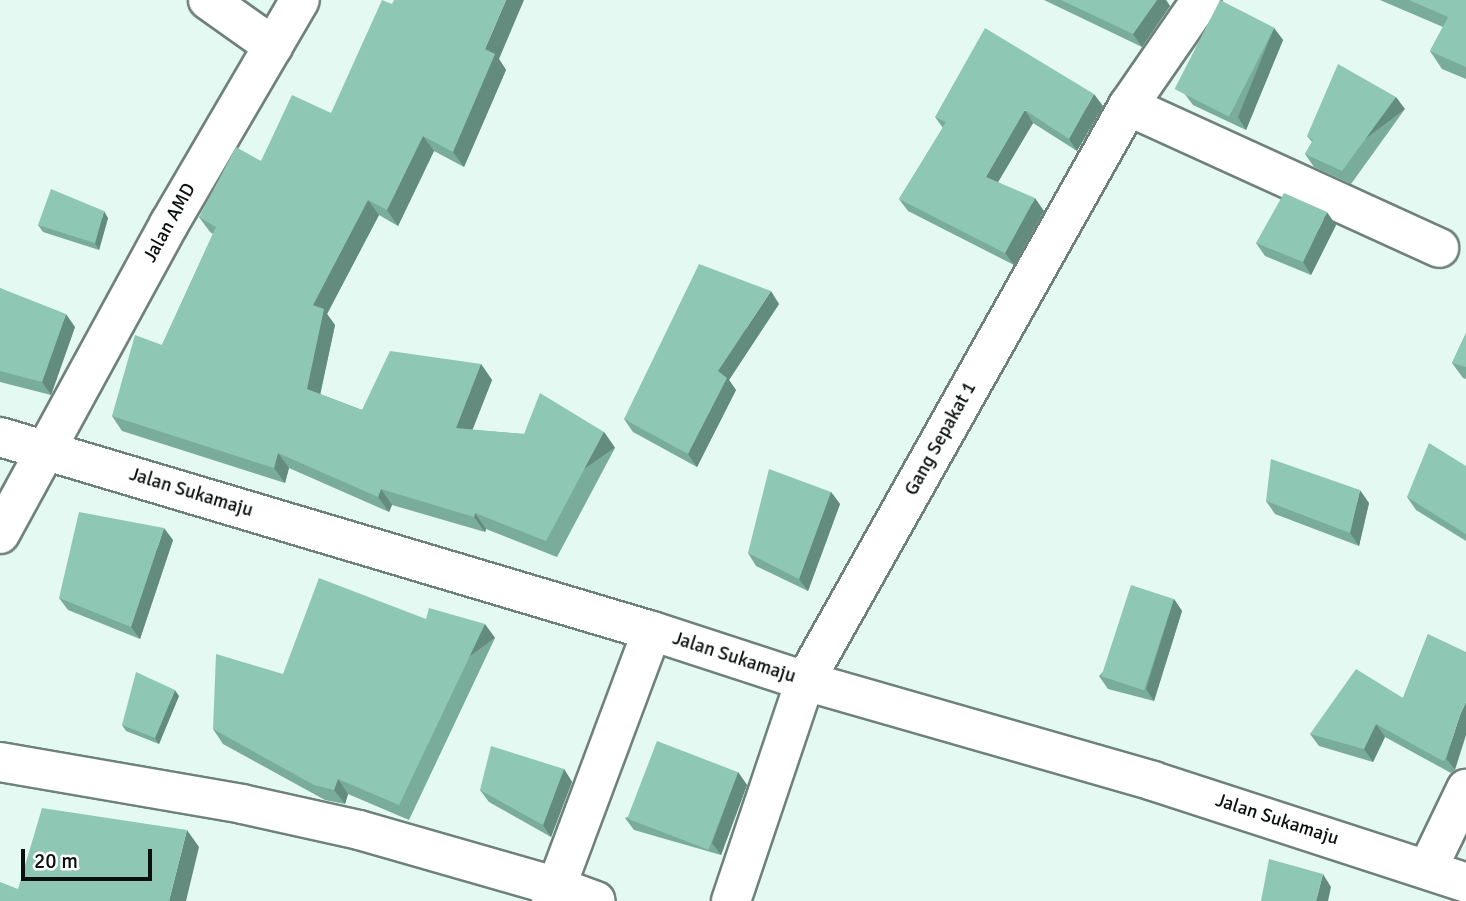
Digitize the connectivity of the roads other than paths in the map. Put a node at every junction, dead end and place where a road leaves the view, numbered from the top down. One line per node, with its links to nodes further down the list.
1 (208, 0): 4 (street)
2 (300, 0): 4 (street, Jalan AMD)
3 (1201, 0): 5 (street, Gang Sepakat 1)
4 (273, 46): 8 (street, Jalan AMD)
5 (1128, 106): 6 (street); 11 (street, Gang Sepakat 1)
6 (1439, 248)
7 (0, 437): 8 (street, Jalan Sukamaju)
8 (46, 450): 9 (street, Jalan AMD); 10 (street, Jalan Sukamaju)
9 (0, 534)
10 (652, 631): 11 (street, Jalan Sukamaju); 16 (street)
11 (804, 681): 14 (street, Jalan Sukamaju); 18 (street, Gang Sepakat 1)
12 (0, 762): 16 (street)
13 (1466, 789): 14 (street)
14 (1428, 868): 15 (street, Jalan Sukamaju)
15 (1466, 883)
16 (554, 894): 17 (street)
17 (596, 901)
18 (730, 901)

